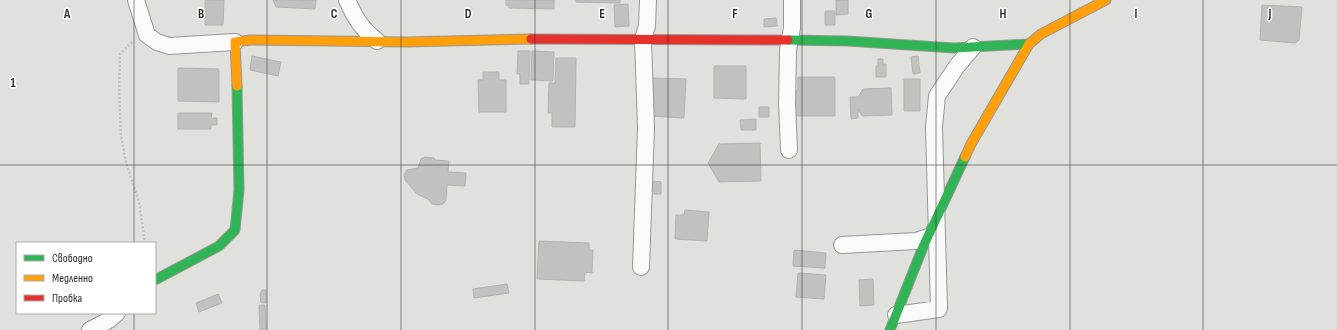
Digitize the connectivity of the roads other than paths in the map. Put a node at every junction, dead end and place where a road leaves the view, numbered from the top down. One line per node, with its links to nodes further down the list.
1 (136, 0): 9 (street)
2 (347, 0): 7 (street)
3 (648, 0): 6 (street)
4 (792, 0): 8 (street)
5 (1106, 0): 10 (street)
6 (643, 39): 7 (street); 8 (street); 16 (street)
7 (376, 41): 9 (street)
8 (790, 41): 11 (street); 12 (street)
9 (235, 42): 17 (street)
10 (1029, 44): 11 (street); 13 (street)
11 (973, 47): 13 (street)
12 (789, 150)
13 (937, 218): 14 (street); 19 (street)
14 (928, 237): 15 (street); 19 (street)
15 (842, 244)
16 (641, 267)
17 (156, 279)
18 (116, 314): 20 (street)
19 (896, 315): 21 (street)
20 (90, 330)
21 (890, 330)

